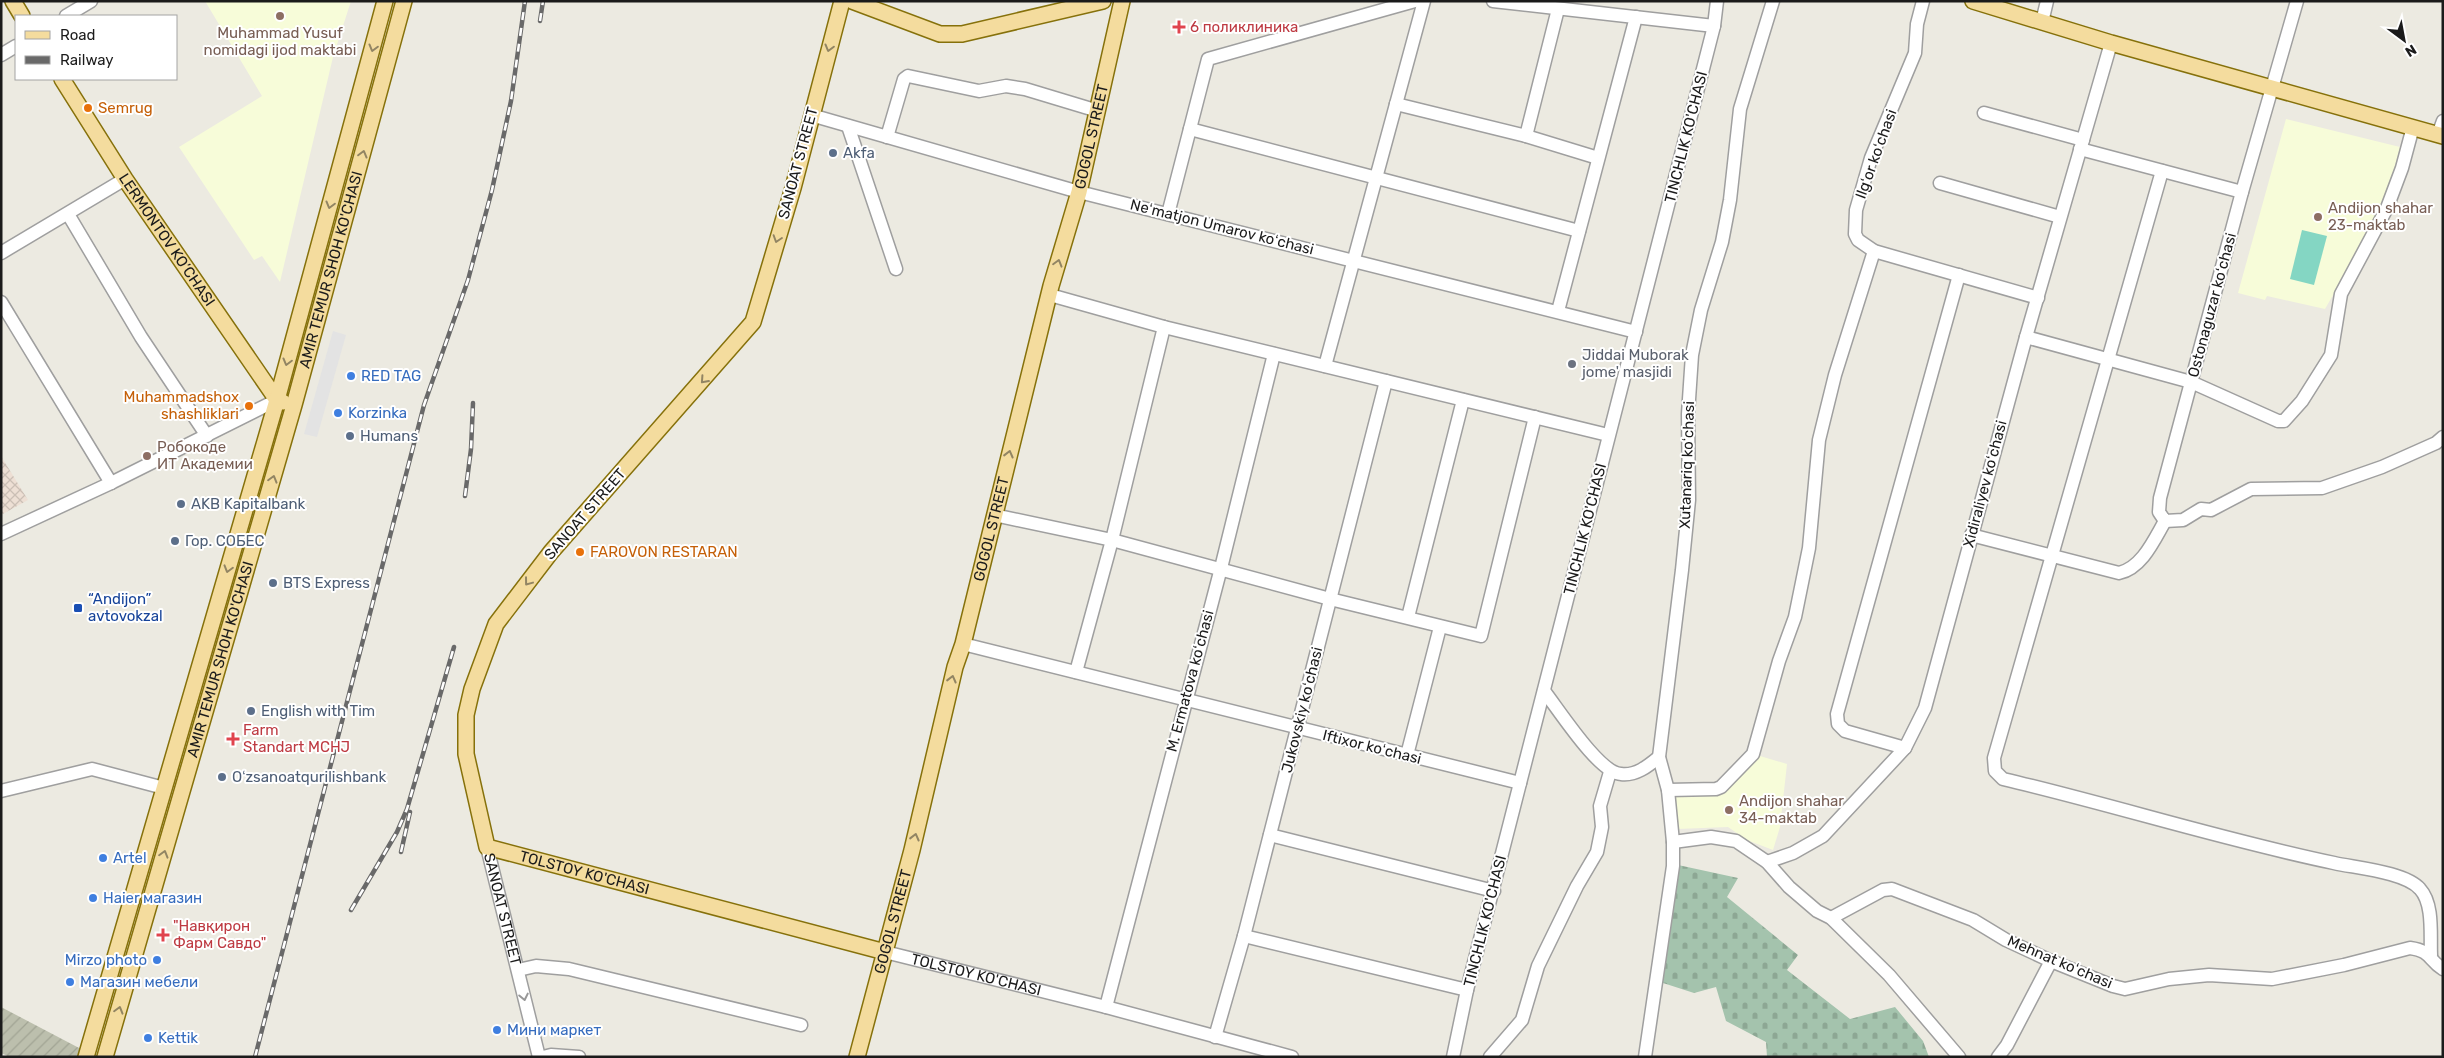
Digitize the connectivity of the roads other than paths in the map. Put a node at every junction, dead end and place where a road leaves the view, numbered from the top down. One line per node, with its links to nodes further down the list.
1 (13, 1): 19 (main road)
2 (90, 1): 20 (street)
3 (385, 1): 68 (main road, AMIR TEMUR SHOH KO'CHASI, one-way to 68)
4 (404, 1): 70 (main road, AMIR TEMUR SHOH KO'CHASI, one-way to 4)
5 (842, 1): 32 (main road, SANOAT STREET, one-way to 32)
6 (852, 1): 7 (main road)
7 (1103, 1)
8 (1122, 1): 30 (main road, GOGOL STREET)
9 (1415, 1): 35 (street)
10 (1424, 1): 29 (street)
11 (1492, 1): 18 (street)
12 (1717, 1): 23 (street, TINCHLIK KO'CHASI)
13 (1774, 1): 93 (street, Xutanariq koʻchasi)
14 (1923, 1): 51 (street, Ilgʻor koʻchasi)
15 (1973, 1): 22 (main road)
16 (2047, 1): 22 (street)
17 (2297, 1): 28 (street, Ostonaguzar koʻchasi)
18 (1558, 9): 21 (street); 37 (street)
19 (21, 15)
20 (68, 15)
21 (1636, 17): 23 (street); 40 (street)
22 (2042, 22): 24 (main road)
23 (1714, 26): 61 (street, TINCHLIK KO'CHASI)
24 (2111, 43): 28 (main road); 39 (street, Xidiraliyev koʻchasi)
25 (15, 47): 26 (street)
26 (1, 55)
27 (63, 80): 43 (main road, LERMONTOV KO’CHASI)
28 (2272, 88): 34 (main road); 46 (street, Ostonaguzar koʻchasi)
29 (1396, 104): 37 (street); 42 (street)
30 (1098, 111): 38 (street); 45 (main road, GOGOL STREET)
31 (1984, 113): 39 (street)
32 (811, 115): 33 (street, Neʻmatjon Umarov koʻchasi); 101 (main road, SANOAT STREET, one-way to 101)
33 (848, 126): 38 (street, Neʻmatjon Umarov koʻchasi); 54 (street)
34 (2413, 127): 36 (main road); 67 (street)
35 (1190, 128): 42 (street); 48 (street)
36 (2441, 131)
37 (1526, 136): 40 (street)
38 (887, 137): 45 (street, Neʻmatjon Umarov koʻchasi)
39 (2081, 145): 41 (street); 49 (street, Xidiraliyev koʻchasi)
40 (1598, 158): 50 (street)
41 (2162, 171): 46 (street); 64 (street)
42 (1377, 178): 50 (street); 53 (street)
43 (125, 179): 47 (street); 68 (main road, LERMONTOV KO’CHASI)
44 (1940, 183): 49 (street)
45 (1079, 192): 48 (street, Neʻmatjon Umarov koʻchasi); 56 (main road, GOGOL STREET, one-way to 45)
46 (2242, 192): 67 (street, Ostonaguzar koʻchasi)
47 (68, 214): 52 (street); 73 (street)
48 (1168, 214): 53 (street, Neʻmatjon Umarov koʻchasi)
49 (2060, 217): 57 (street, Xidiraliyev koʻchasi)
50 (1579, 231): 59 (street)
51 (1874, 251): 55 (street, Ilgʻor koʻchasi); 97 (street)
52 (1, 253)
53 (1355, 260): 59 (street, Neʻmatjon Umarov koʻchasi); 65 (street)
54 (896, 269)
55 (1959, 275): 57 (street, Ilgʻor koʻchasi); 91 (street)
56 (1050, 294): 60 (street); 76 (main road, GOGOL STREET, one-way to 56)
57 (2038, 298): 62 (street, Xidiraliyev koʻchasi)
58 (1, 302): 75 (street)
59 (1558, 311): 61 (street, Neʻmatjon Umarov koʻchasi)
60 (1164, 327): 63 (street); 80 (street)
61 (1636, 332): 72 (street, TINCHLIK KO'CHASI)
62 (2026, 337): 64 (street); 79 (street, Xidiraliyev koʻchasi)
63 (1274, 354): 65 (street); 82 (street, M. Ermatova koʻchasi)
64 (2110, 360): 67 (street); 81 (street)
65 (1325, 366): 66 (street)
66 (1386, 381): 69 (street); 83 (street, Jukovskiy koʻchasi)
67 (2191, 382): 77 (street, Ostonaguzar koʻchasi)
68 (277, 400): 70 (main road); 73 (street); 96 (main road, AMIR TEMUR SHOH KO'CHASI, one-way to 96)
69 (1463, 400): 71 (street); 84 (street)
70 (294, 406): 116 (main road, AMIR TEMUR SHOH KO'CHASI, one-way to 70)
71 (1535, 417): 72 (street); 85 (street)
72 (1608, 435): 88 (street, TINCHLIK KO'CHASI)
73 (207, 436): 75 (street)
74 (2443, 437): 77 (street)
75 (111, 483): 78 (street)
76 (994, 515): 80 (street); 86 (main road, GOGOL STREET)
77 (2165, 521): 81 (street)
78 (1, 534)
79 (1971, 534): 81 (street); 91 (street, Xidiraliyev koʻchasi)
80 (1112, 540): 82 (street); 87 (street)
81 (2053, 556): 107 (street)
82 (1221, 568): 83 (street); 89 (street, M. Ermatova koʻchasi)
83 (1330, 598): 84 (street); 90 (street, Jukovskiy koʻchasi)
84 (1408, 617): 85 (street)
85 (1440, 626): 92 (street)
86 (963, 644): 87 (street, Iftixor koʻchasi); 106 (main road, GOGOL STREET, one-way to 86)
87 (1076, 672): 89 (street, Iftixor koʻchasi)
88 (1544, 691): 94 (street); 95 (street, TINCHLIK KO'CHASI)
89 (1185, 699): 90 (street, Iftixor koʻchasi); 112 (street, M. Ermatova koʻchasi)
90 (1298, 728): 92 (street, Iftixor koʻchasi); 99 (street, Jukovskiy koʻchasi)
91 (1905, 748): 102 (street, Xidiraliyev koʻchasi)
92 (1407, 755): 95 (street, Iftixor koʻchasi)
93 (1659, 757): 94 (street); 97 (street)
94 (1610, 772): 123 (street)
95 (1520, 783): 103 (street, TINCHLIK KO'CHASI)
96 (164, 788): 98 (street); 115 (main road, AMIR TEMUR SHOH KO'CHASI)
97 (1668, 790): 100 (street)
98 (1, 791)
99 (1270, 836): 103 (street); 105 (street, Jukovskiy koʻchasi)
100 (1673, 842): 102 (street); 124 (street)
101 (487, 847): 106 (main road, TOLSTOY KO'CHASI); 110 (street, SANOAT STREET)
102 (1768, 862): 104 (street)
103 (1494, 891): 111 (street, TINCHLIK KO'CHASI)
104 (1831, 918): 108 (street, Mehnat koʻchasi); 125 (street)
105 (1244, 936): 111 (street); 114 (street, Jukovskiy koʻchasi)
106 (886, 952): 112 (street, TOLSTOY KO'CHASI); 120 (main road, GOGOL STREET)
107 (2431, 955): 108 (street, Mehnat koʻchasi); 109 (street)
108 (2051, 962): 126 (street)
109 (2443, 969)
110 (518, 970): 113 (street); 117 (street, SANOAT STREET, one-way to 117)
111 (1468, 990): 122 (street, TINCHLIK KO'CHASI)
112 (1106, 1007): 114 (street, TOLSTOY KO'CHASI)
113 (801, 1026)
114 (1215, 1037): 121 (street, TOLSTOY KO'CHASI)
115 (86, 1057)
116 (105, 1057)
117 (539, 1057)
118 (543, 1057): 119 (street)
119 (579, 1057)
120 (857, 1057)
121 (1292, 1057)
122 (1453, 1057)
123 (1490, 1057)
124 (1645, 1057)
125 (1959, 1057)
126 (1998, 1057)

